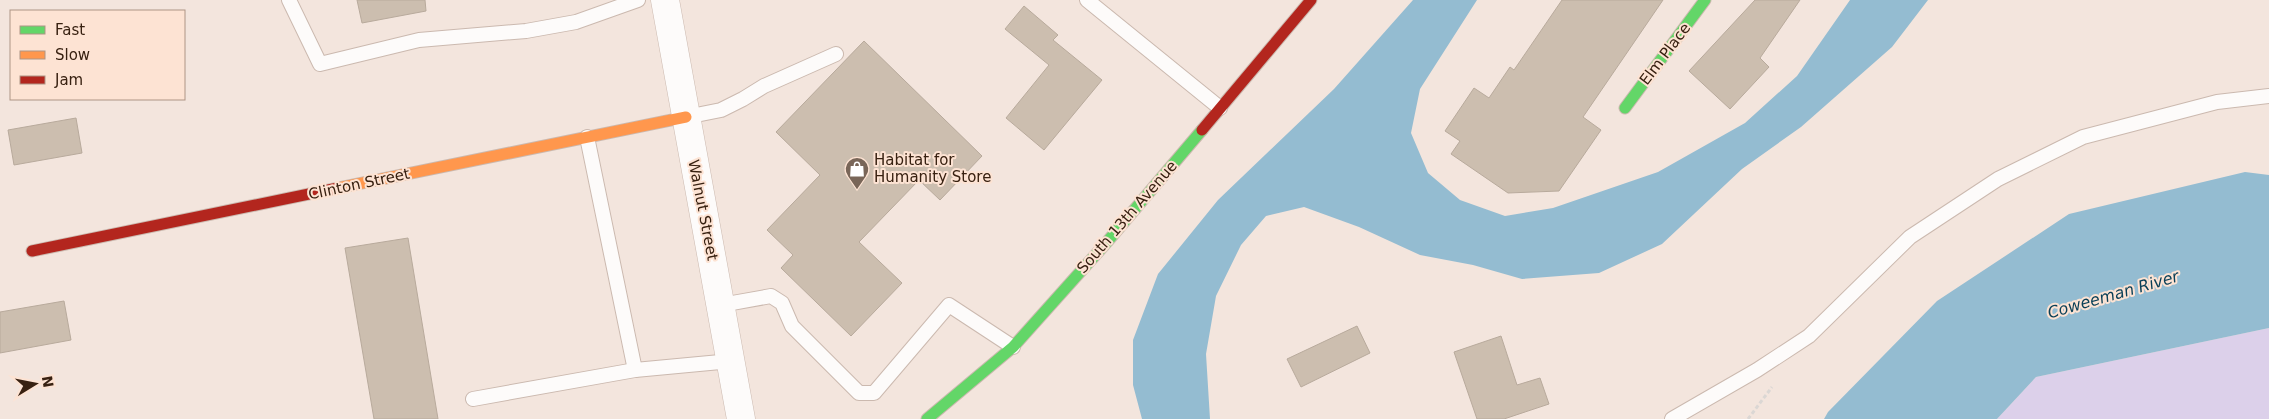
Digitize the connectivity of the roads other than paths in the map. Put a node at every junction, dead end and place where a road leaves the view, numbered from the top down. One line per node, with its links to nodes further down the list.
1 (289, 0): 2 (lane)
2 (638, 0)
3 (665, 0): 11 (street, Walnut Street)
4 (1087, 0): 9 (lane)
5 (1311, 0): 9 (street, South 13th Avenue)
6 (1705, 0): 10 (street, Elm Place)
7 (836, 54): 11 (lane)
8 (2269, 96): 21 (lane)
9 (1220, 108): 15 (street, South 13th Avenue)
10 (1625, 108)
11 (686, 116): 12 (street, Clinton Street); 14 (street, Walnut Street)
12 (587, 137): 13 (street, Clinton Street); 17 (lane)
13 (32, 251)
14 (721, 305): 15 (lane); 16 (street, Walnut Street)
15 (1013, 347): 20 (street, South 13th Avenue)
16 (731, 361): 17 (lane); 19 (street, Walnut Street)
17 (635, 370): 18 (lane)
18 (473, 399)
19 (741, 419)
20 (927, 419)
21 (1672, 419)

